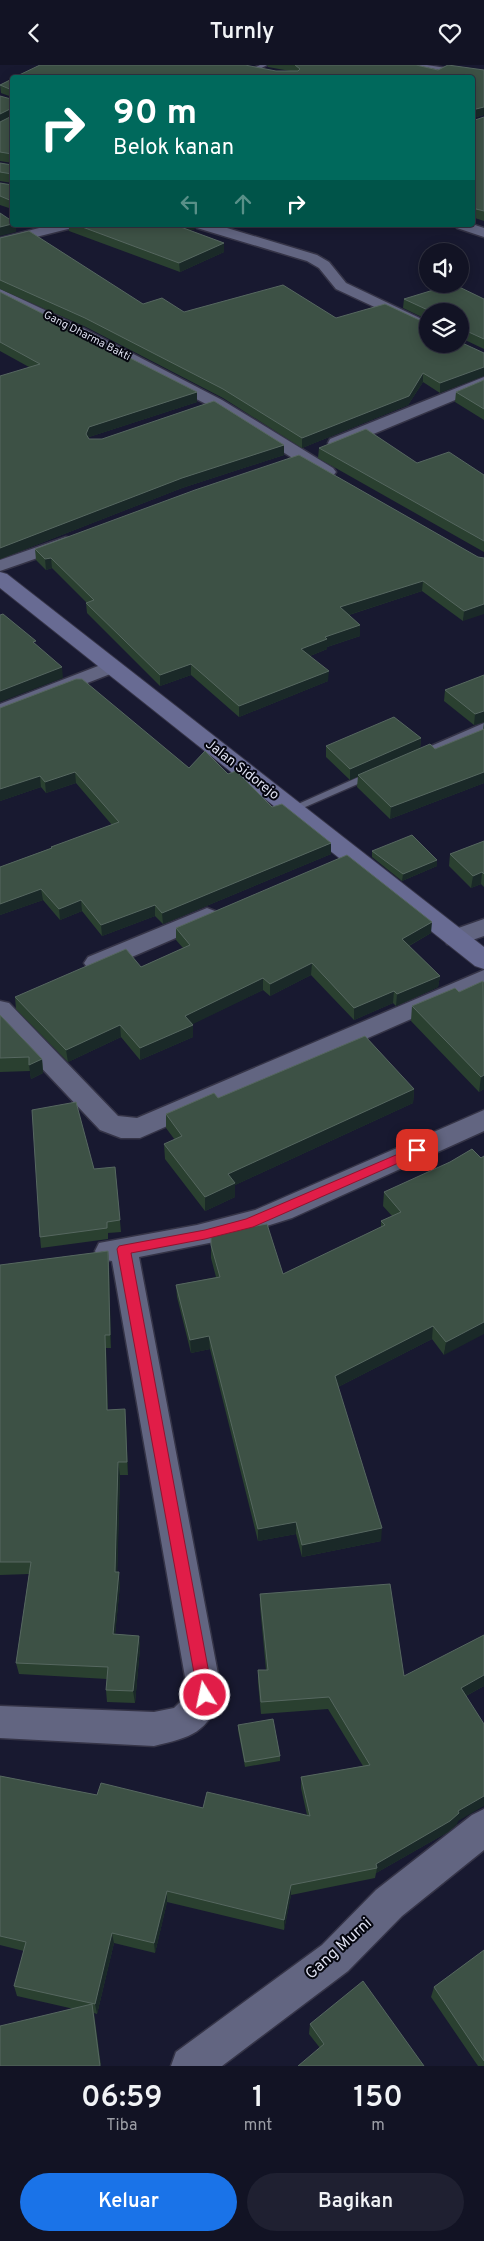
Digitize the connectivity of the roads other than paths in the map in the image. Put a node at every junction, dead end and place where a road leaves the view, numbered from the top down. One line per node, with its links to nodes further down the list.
1 (416, 65): 2 (lane)
2 (484, 76)
3 (59, 227): 7 (street)
4 (209, 227): 9 (street)
5 (468, 227): 6 (street)
6 (484, 233)
7 (0, 242)
8 (0, 293): 11 (street, Gang Dharma Bakti)
9 (419, 324)
10 (484, 382): 13 (street)
11 (216, 403): 12 (street); 13 (street, Gang Dharma Bakti)
12 (197, 409)
13 (301, 457): 14 (street); 15 (street, Gang Dharma Bakti)
14 (282, 463)
15 (342, 481)
16 (84, 535): 17 (street)
17 (0, 566)
18 (0, 578): 19 (street, Jalan Sidorejo)
19 (111, 667): 20 (street); 24 (street, Jalan Sidorejo)
20 (0, 711)
21 (484, 726): 22 (lane)
22 (411, 757)
23 (383, 769): 24 (lane)
24 (292, 809): 27 (street, Jalan Sidorejo)
25 (230, 906): 29 (street)
26 (484, 927): 27 (street)
27 (456, 939): 28 (street, Jalan Sidorejo)
28 (484, 961)
29 (74, 973)
30 (484, 978): 31 (street)
31 (6, 1003)
32 (484, 1120): 33 (street)
33 (124, 1249): 34 (street); 35 (street)
34 (86, 1255)
35 (0, 1722)
36 (484, 1827): 37 (street, Gang Murni)
37 (190, 2066)

